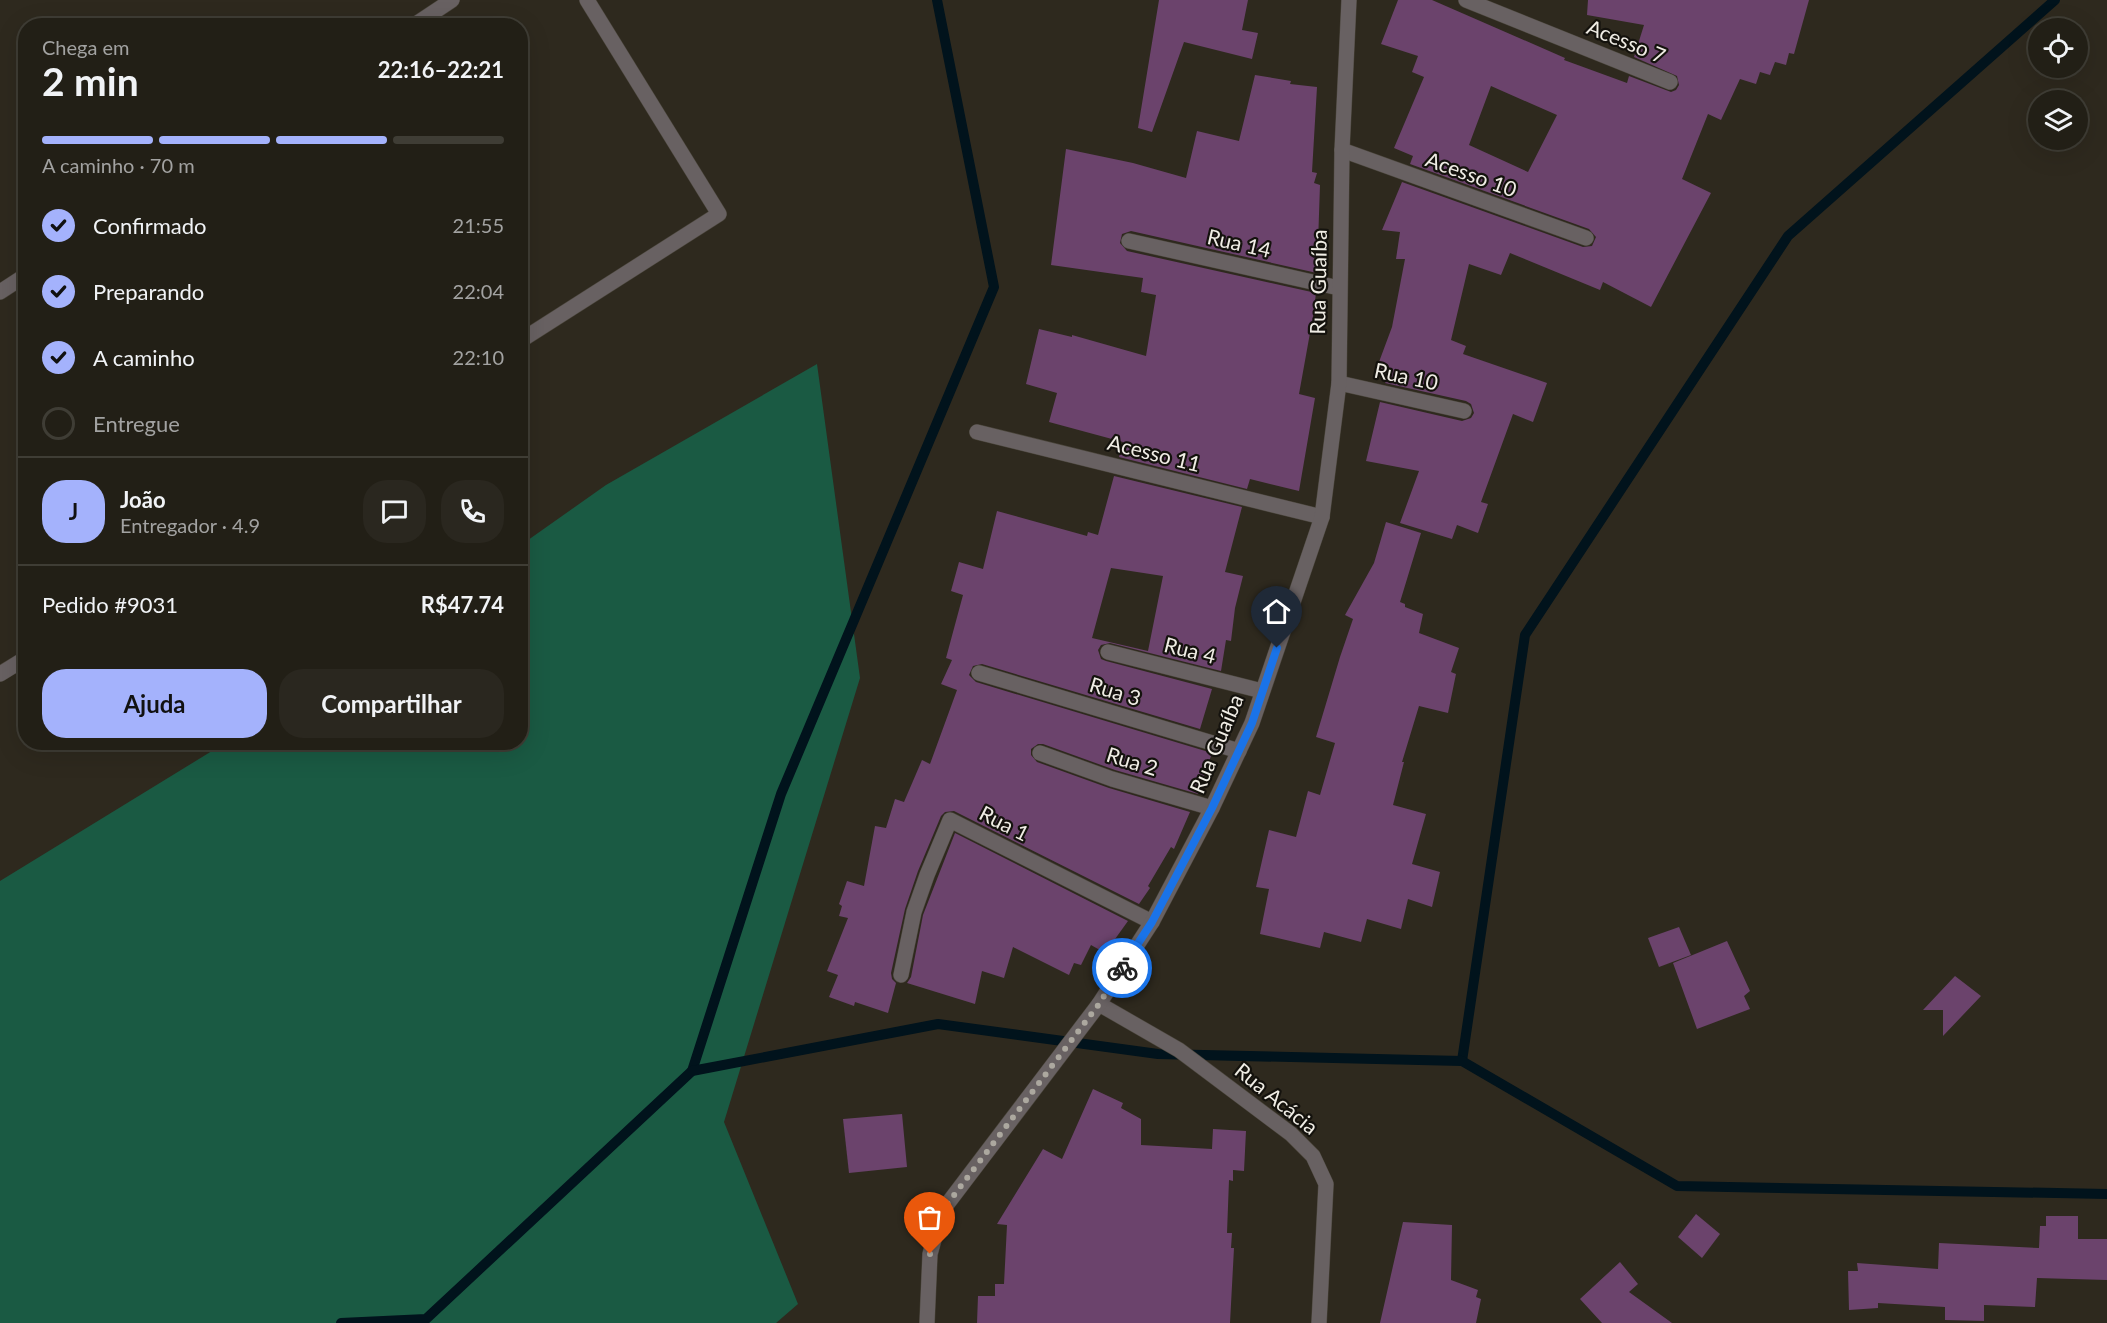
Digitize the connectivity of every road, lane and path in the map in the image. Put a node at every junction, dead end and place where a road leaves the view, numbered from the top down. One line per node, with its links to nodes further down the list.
1 (452, 0): 5 (street)
2 (587, 0): 13 (street)
3 (1349, 0): 7 (street, Rua Guaíba)
4 (1466, 0): 6 (street, Acesso 7)
5 (425, 18)
6 (1670, 82)
7 (1342, 150): 8 (street, Acesso 10); 11 (street, Rua Guaíba)
8 (1586, 238)
9 (1129, 241): 11 (street, Rua 14)
10 (18, 280): 12 (street)
11 (1339, 288): 14 (street, Rua Guaíba)
12 (0, 292)
13 (528, 336)
14 (1339, 384): 15 (street, Rua 10); 17 (street, Rua Guaíba)
15 (1464, 411)
16 (976, 432): 17 (street, Acesso 11)
17 (1322, 517): 22 (street, Rua Guaíba)
18 (1108, 652): 22 (street, Rua 4)
19 (18, 663): 21 (street)
20 (979, 673): 23 (street, Rua 3)
21 (0, 674)
22 (1262, 691): 23 (street, Rua Guaíba)
23 (1239, 751): 25 (street, Rua Guaíba)
24 (1040, 753): 25 (street, Rua 2)
25 (1212, 808): 26 (street, Rua Guaíba)
26 (1152, 922): 27 (street, Rua 1); 28 (street, Rua Guaíba)
27 (901, 975)
28 (1099, 1004): 29 (street, Rua Guaíba); 30 (street, Rua Acácia)
29 (927, 1323)
30 (1319, 1323)

